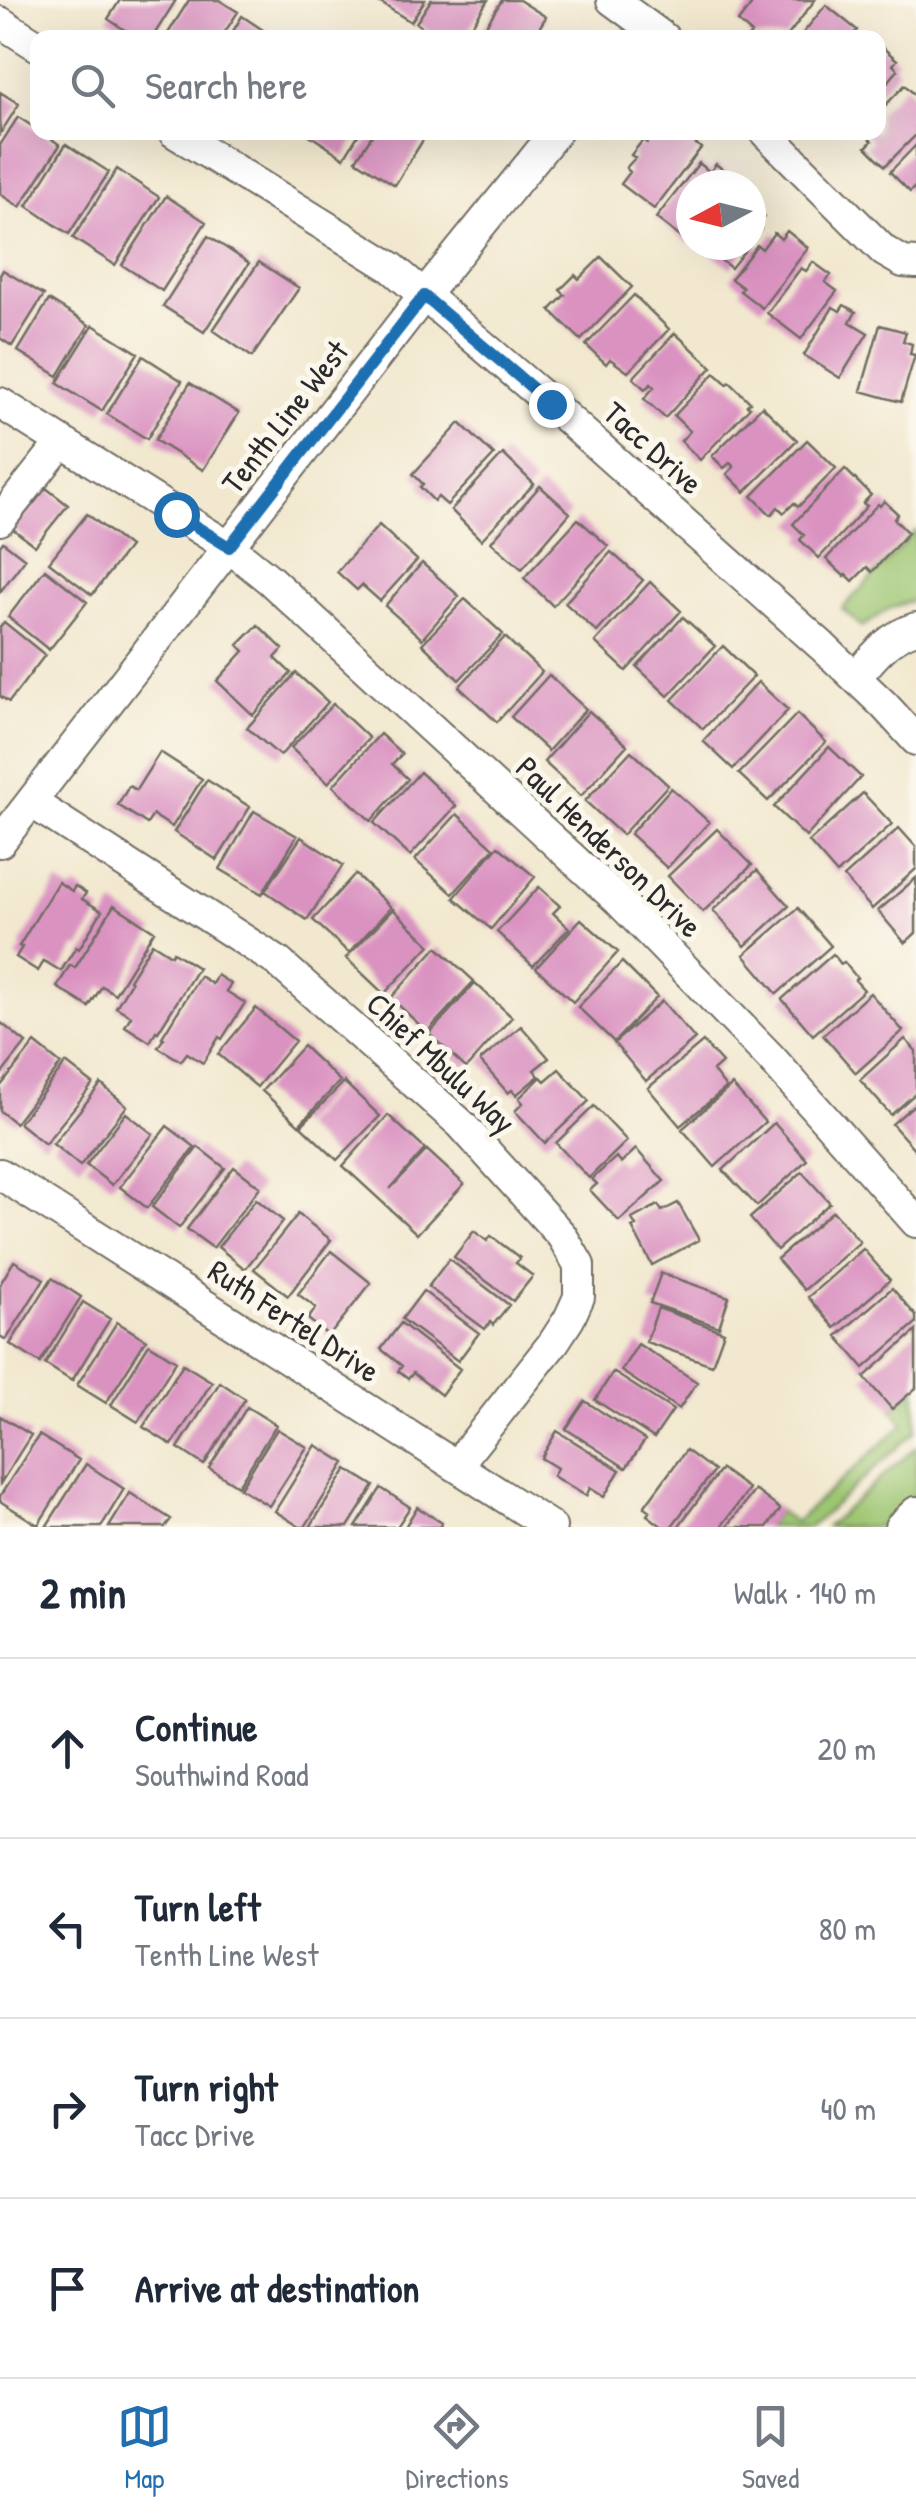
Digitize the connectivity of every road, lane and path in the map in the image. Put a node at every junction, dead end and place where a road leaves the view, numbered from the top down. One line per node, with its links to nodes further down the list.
1 (612, 0): 3 (street)
2 (0, 22): 4 (street)
3 (648, 24)
4 (30, 41)
5 (187, 140): 9 (street, Tacc Drive)
6 (550, 140): 9 (street, Tenth Line West)
7 (773, 140): 8 (street)
8 (916, 262)
9 (424, 296): 13 (street, Tenth Line West); 15 (street, Tacc Drive)
10 (0, 404): 11 (street, Paul Henderson Drive)
11 (62, 442): 12 (street); 13 (street, Paul Henderson Drive)
12 (0, 520)
13 (229, 547): 17 (street, Tenth Line West); 20 (street, Paul Henderson Drive)
14 (916, 628): 15 (street)
15 (856, 677): 16 (street, Tacc Drive)
16 (916, 740)
17 (31, 802): 18 (street, Tenth Line West); 21 (street, Chief Mbulu Way)
18 (0, 842)
19 (0, 1174): 21 (street, Ruth Fertel Drive)
20 (916, 1222)
21 (456, 1466): 23 (street, Ruth Fertel Drive)
22 (916, 1512): 24 (street)
23 (551, 1527)
24 (900, 1527)

